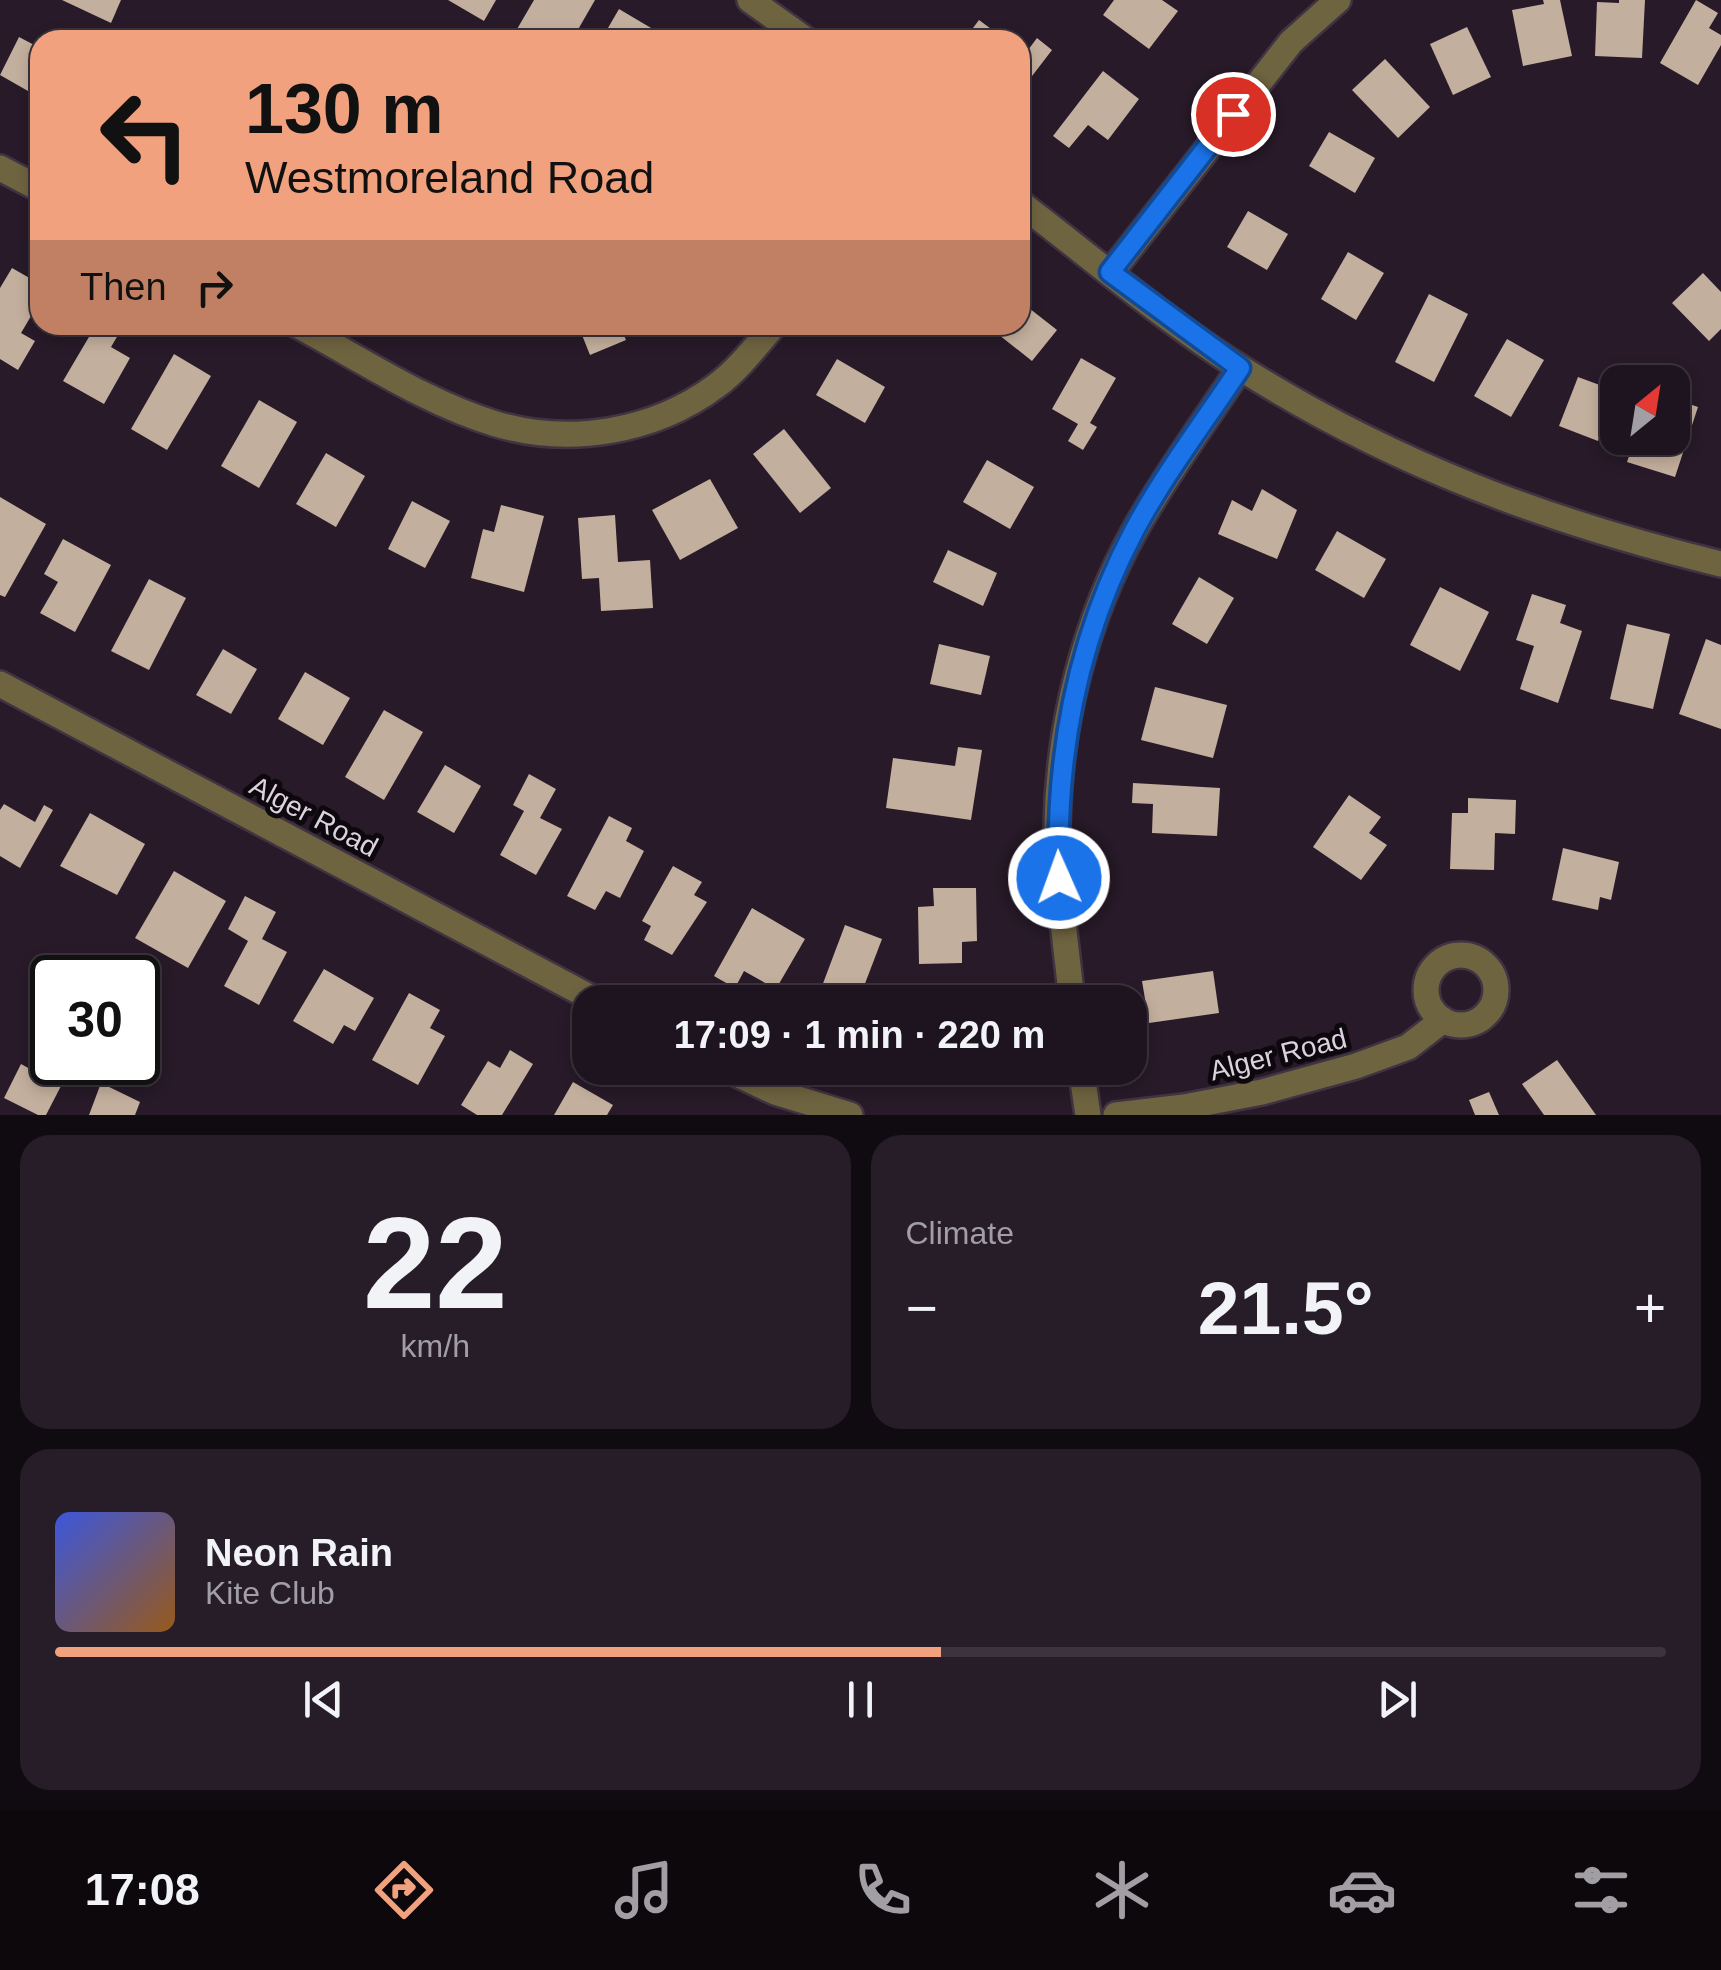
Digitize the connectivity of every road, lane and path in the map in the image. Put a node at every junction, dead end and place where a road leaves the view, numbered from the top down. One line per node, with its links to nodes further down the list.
1 (750, 0): 3 (street)
2 (1338, 0): 7 (street)
3 (792, 30)
4 (0, 168): 5 (street)
5 (30, 184)
6 (1030, 211): 7 (street)
7 (1110, 272): 10 (street)
8 (316, 335): 9 (street)
9 (765, 335)
10 (1240, 368): 11 (street); 13 (street)
11 (1721, 564)
12 (0, 684): 14 (street, Alger Road)
13 (1070, 985)
14 (572, 987)
15 (1443, 1020): 20 (street, Alger Road)
16 (760, 1085): 18 (street)
17 (1084, 1085): 19 (street)
18 (850, 1115)
19 (1088, 1115)
20 (1116, 1115)

